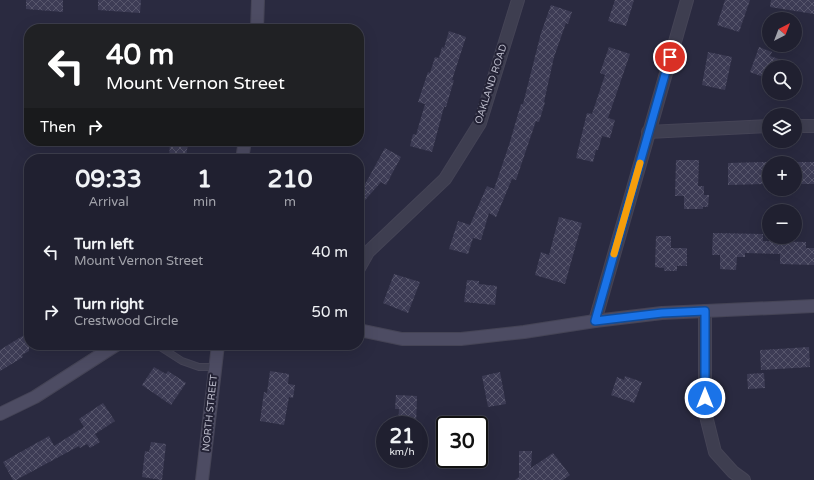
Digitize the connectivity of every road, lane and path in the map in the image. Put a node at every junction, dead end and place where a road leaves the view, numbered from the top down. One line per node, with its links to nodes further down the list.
1 (258, 0): 4 (main road)
2 (518, 0): 9 (street, OAKLAND ROAD)
3 (687, 0): 8 (street)
4 (257, 24)
5 (762, 126): 8 (street)
6 (802, 126): 7 (street)
7 (814, 126)
8 (648, 132): 12 (street)
9 (364, 259)
10 (814, 306): 11 (main road)
11 (705, 311): 12 (main road); 20 (street)
12 (595, 321): 13 (main road)
13 (364, 331)
14 (108, 350): 18 (main road)
15 (165, 350): 17 (lane)
16 (217, 350): 17 (main road, NORTH STREET)
17 (215, 367): 19 (main road, NORTH STREET)
18 (0, 414)
19 (202, 480)
20 (744, 480)

